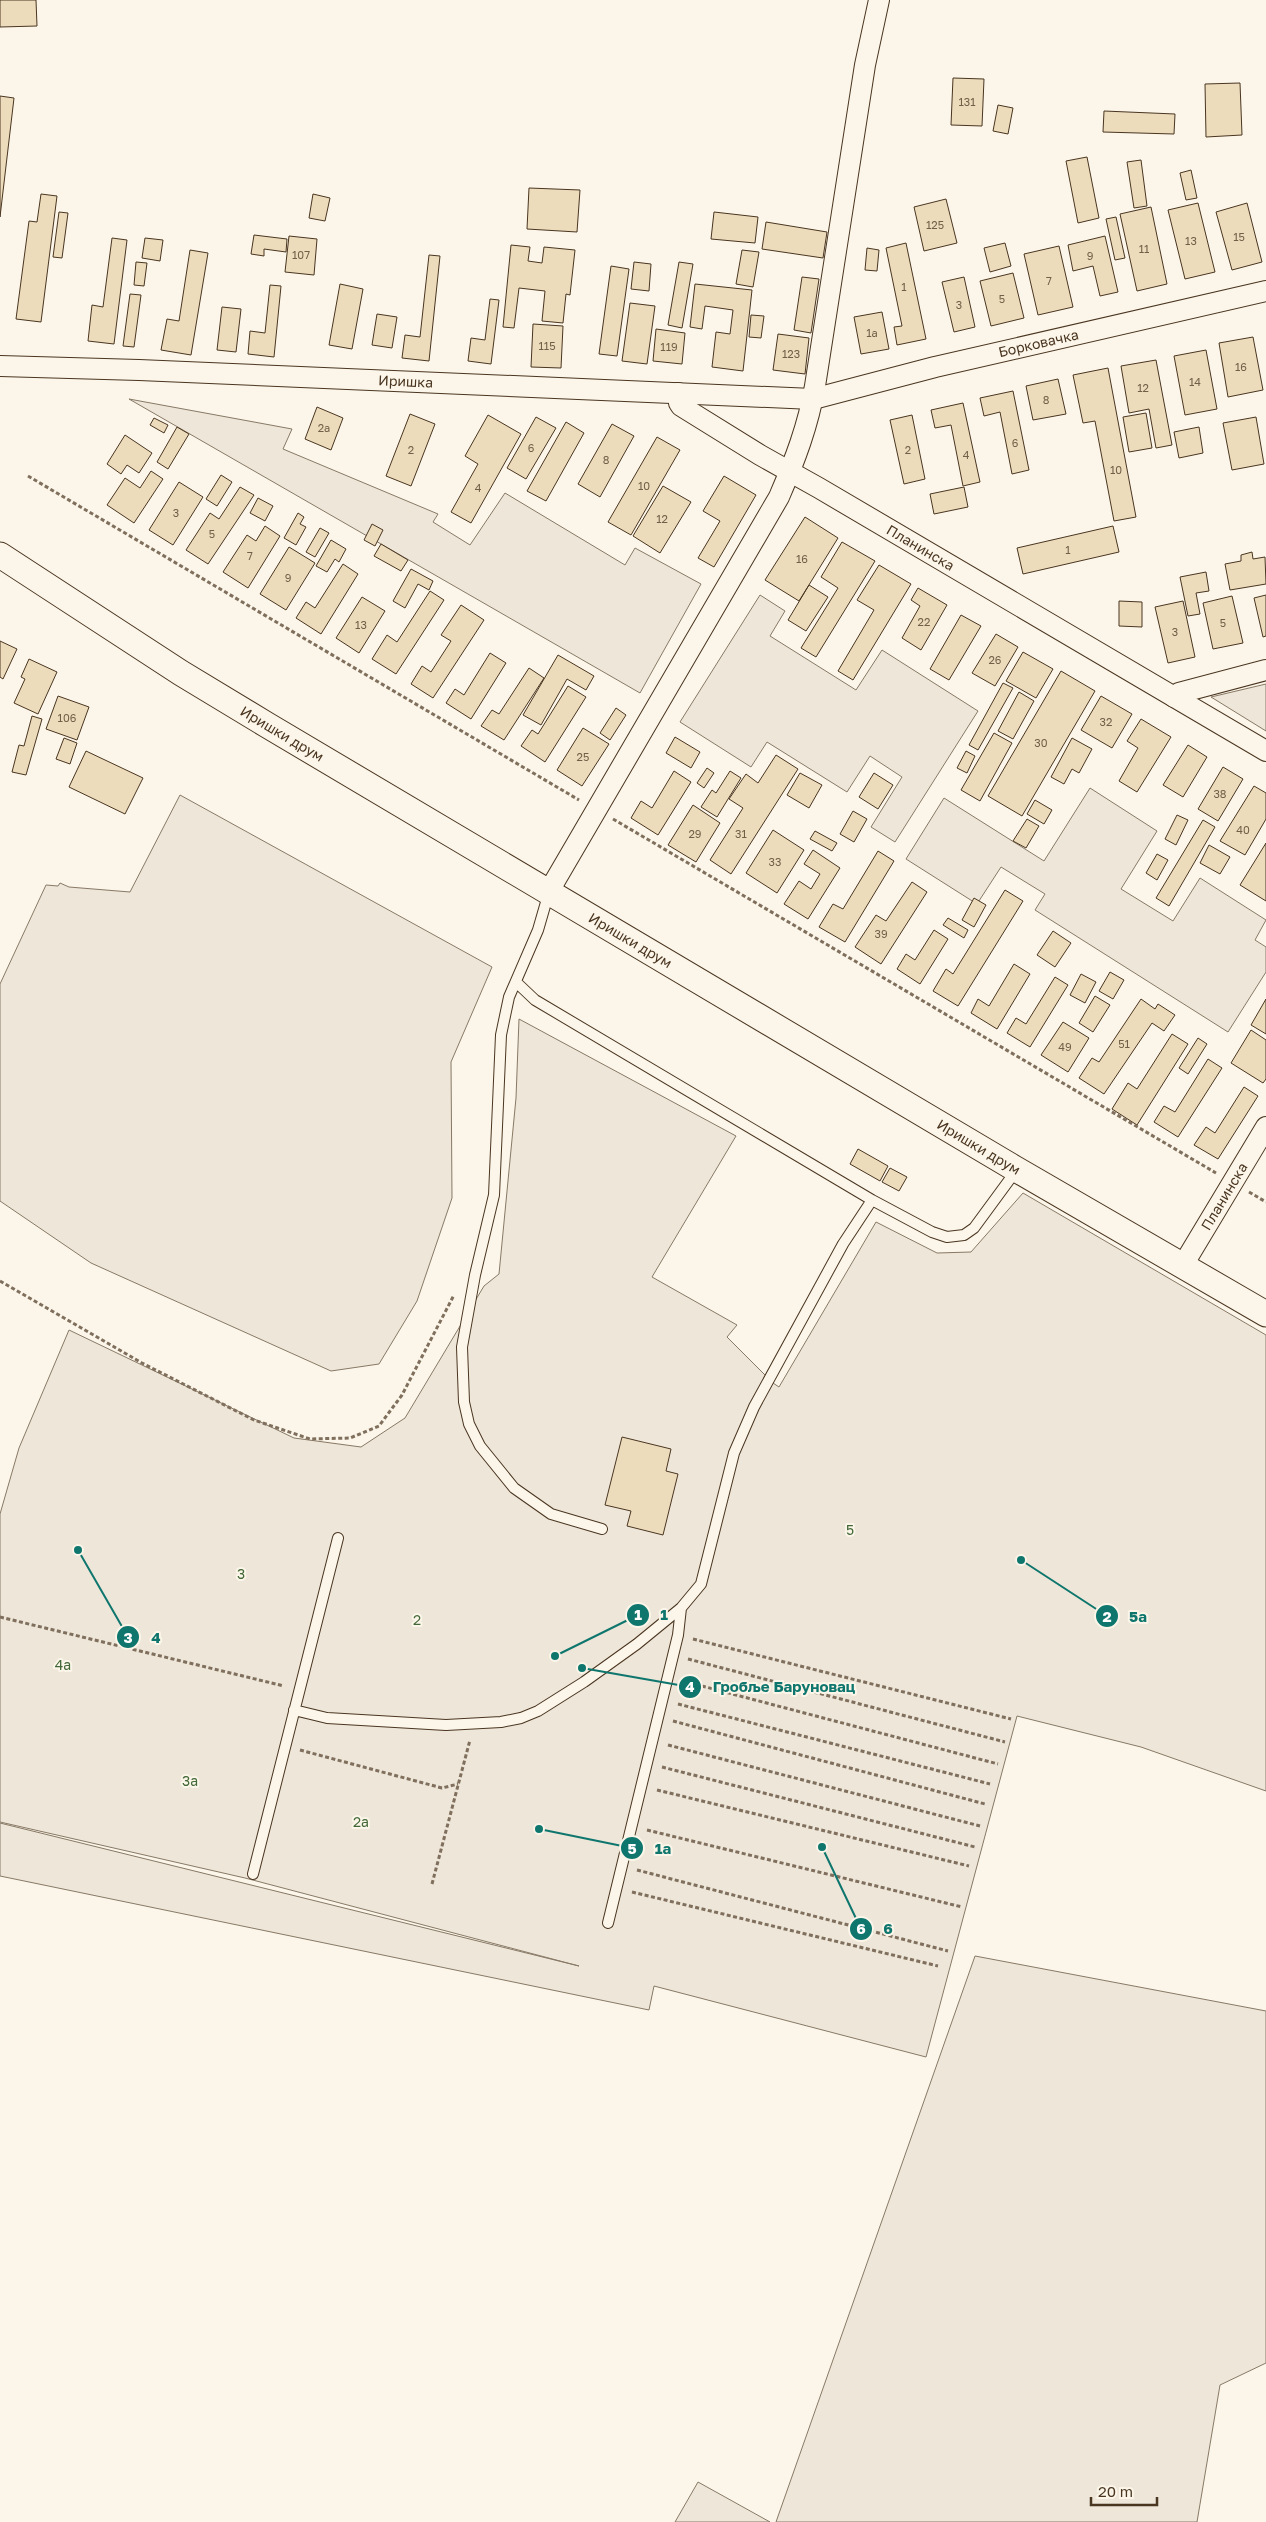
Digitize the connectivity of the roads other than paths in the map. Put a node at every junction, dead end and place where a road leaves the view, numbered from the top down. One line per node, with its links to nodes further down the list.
1 (879, 0): 5 (street)
2 (1266, 291): 5 (street, Борковачка)
3 (0, 366): 4 (street, Иришка)
4 (678, 393): 5 (street, Иришка); 6 (street, Планинска)
5 (813, 399): 6 (street)
6 (790, 472): 9 (street, Планинска); 11 (street)
7 (0, 555): 11 (street, Иришки друм)
8 (1266, 670): 9 (street)
9 (1174, 697): 10 (street, Планинска)
10 (1266, 752)
11 (549, 892): 12 (lane); 14 (street, Иришки друм)
12 (516, 982): 15 (lane); 18 (lane)
13 (1266, 1127): 16 (street, Планинска)
14 (1014, 1168): 15 (lane); 16 (street, Иришки друм)
15 (872, 1200): 20 (lane)
16 (1183, 1265): 17 (street, Иришки друм)
17 (1266, 1314)
18 (602, 1529)
19 (338, 1538): 21 (lane)
20 (681, 1608): 21 (lane); 23 (lane)
21 (294, 1710): 22 (lane)
22 (254, 1874)
23 (608, 1923)

